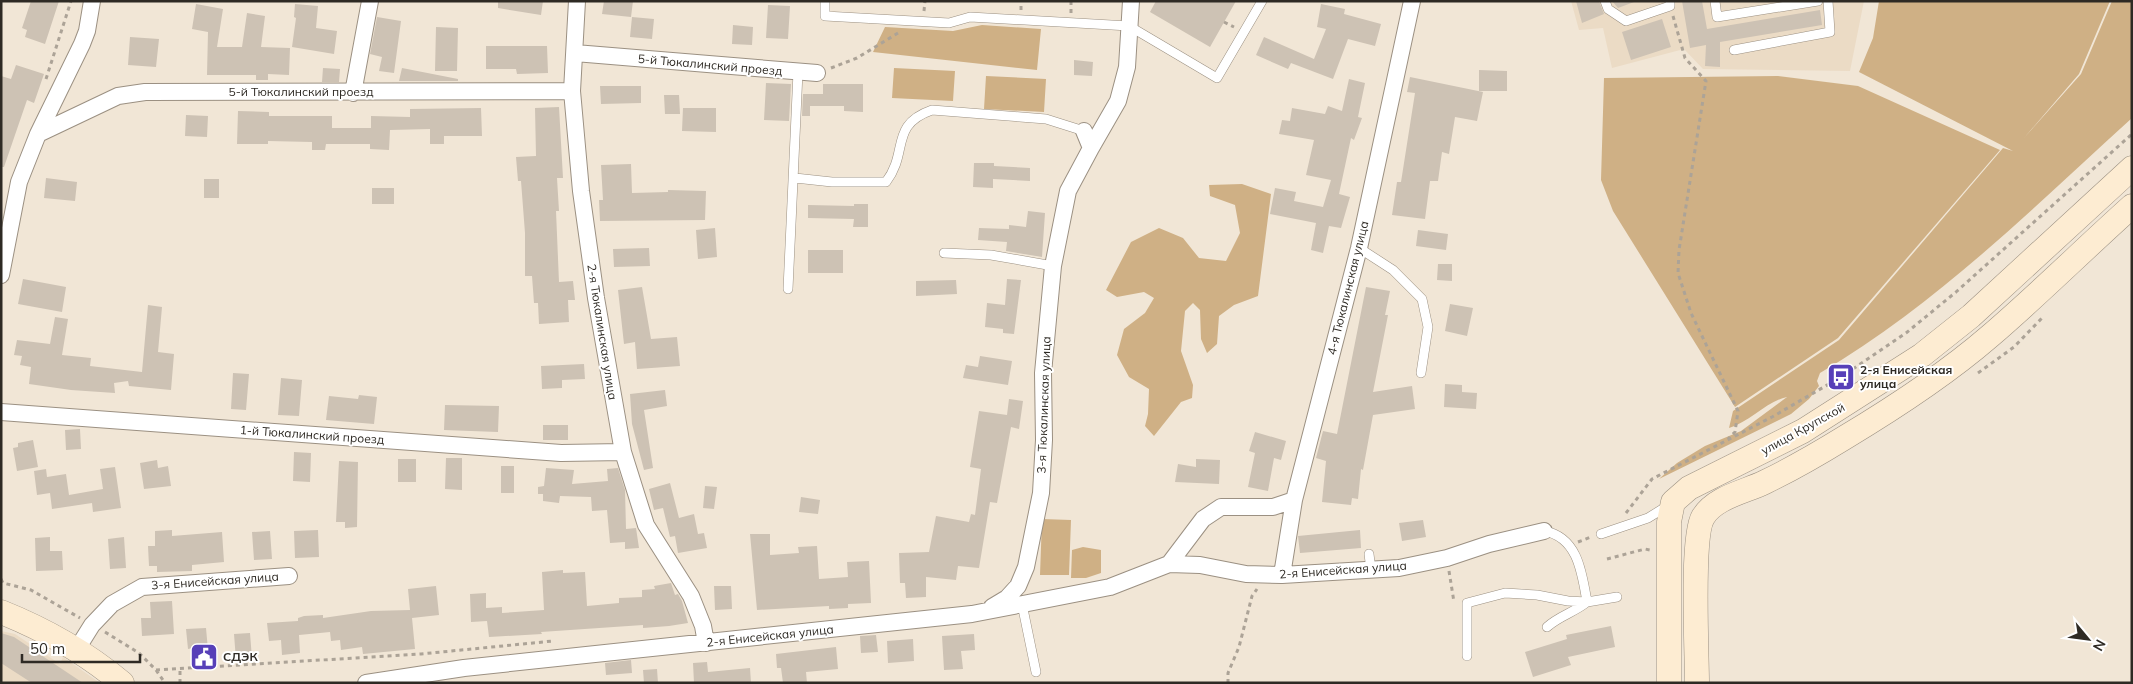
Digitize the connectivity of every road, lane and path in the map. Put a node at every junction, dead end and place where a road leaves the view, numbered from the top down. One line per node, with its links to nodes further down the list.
1 (92, 1): 30 (street)
2 (370, 1): 28 (street)
3 (578, 1): 24 (street, 2-я Тюкалинская улица)
4 (825, 1): 17 (lane)
5 (925, 1): 15 (path)
6 (1071, 1): 16 (path)
7 (1131, 1): 21 (street, 3-я Тюкалинская улица)
8 (1262, 1): 21 (lane)
9 (1412, 1): 36 (street, 4-я Тюкалинская улица)
10 (1605, 1): 14 (lane)
11 (1715, 1): 12 (lane)
12 (1818, 1)
13 (1828, 1): 23 (lane)
14 (1670, 4): 46 (path)
15 (924, 8)
16 (1071, 8)
17 (915, 21): 21 (lane); 26 (path)
18 (1224, 22): 20 (path)
19 (1241, 22): 22 (path)
20 (1231, 25)
21 (1129, 26): 32 (street, 3-я Тюкалинская улица)
22 (1237, 29)
23 (1734, 50)
24 (574, 53): 25 (street, 5-й Тюкалинский проезд); 27 (street, 2-я Тюкалинская улица)
25 (798, 72): 26 (street, 5-й Тюкалинский проезд); 34 (lane)
26 (817, 73)
27 (572, 91): 28 (street, 5-й Тюкалинский проезд); 47 (street, 2-я Тюкалинская улица)
28 (353, 92): 30 (street, 5-й Тюкалинский проезд)
29 (1084, 131): 32 (street); 34 (lane)
30 (38, 134): 39 (street)
31 (2132, 134): 46 (path)
32 (1091, 148): 38 (street, 3-я Тюкалинская улица)
33 (2132, 168): 49 (main road, улица Крупской)
34 (795, 178): 41 (lane)
35 (2132, 206): 81 (main road)
36 (1359, 248): 43 (lane); 48 (street, 4-я Тюкалинская улица)
37 (944, 253): 38 (lane)
38 (1053, 266): 64 (street, 3-я Тюкалинская улица)
39 (2, 271): 40 (street)
40 (1, 275)
41 (788, 289)
42 (2048, 311): 44 (path)
43 (1421, 373)
44 (1974, 376)
45 (1, 412): 47 (street, 1-й Тюкалинский проезд)
46 (1726, 441): 50 (path)
47 (623, 452): 69 (street, 2-я Тюкалинская улица)
48 (1294, 500): 55 (street); 57 (street, 4-я Тюкалинская улица)
49 (1673, 502): 50 (lane); 80 (main road)
50 (1612, 530): 52 (lane)
51 (1544, 532): 53 (lane); 54 (street, 2-я Енисейская улица)
52 (1601, 534): 53 (path)
53 (1569, 545): 61 (lane)
54 (1447, 558): 57 (street, 2-я Енисейская улица); 62 (path)
55 (1169, 564): 56 (street, 2-я Енисейская улица); 63 (street, 2-я Енисейская улица)
56 (1265, 574): 57 (street, 2-я Енисейская улица); 79 (path)
57 (1282, 575)
58 (289, 576): 66 (street, 3-я Енисейская улица)
59 (2, 582): 66 (path)
60 (1617, 597): 61 (lane)
61 (1587, 602): 62 (lane); 67 (lane)
62 (1467, 603): 71 (lane)
63 (1022, 604): 64 (street, 2-я Енисейская улица); 74 (lane)
64 (988, 610): 69 (street, 2-я Енисейская улица)
65 (1, 612): 70 (main road)
66 (92, 625): 70 (street, 3-я Енисейская улица); 73 (path)
67 (1547, 627)
68 (559, 640): 72 (path)
69 (706, 643): 78 (street, 2-я Енисейская улица)
70 (77, 649): 75 (main road)
71 (1467, 656)
72 (180, 669): 73 (path); 77 (path)
73 (156, 670): 76 (path)
74 (1036, 672)
75 (122, 683)
76 (165, 683)
77 (180, 683)
78 (366, 683)
79 (1228, 683)
80 (1670, 683)
81 (1697, 683)

